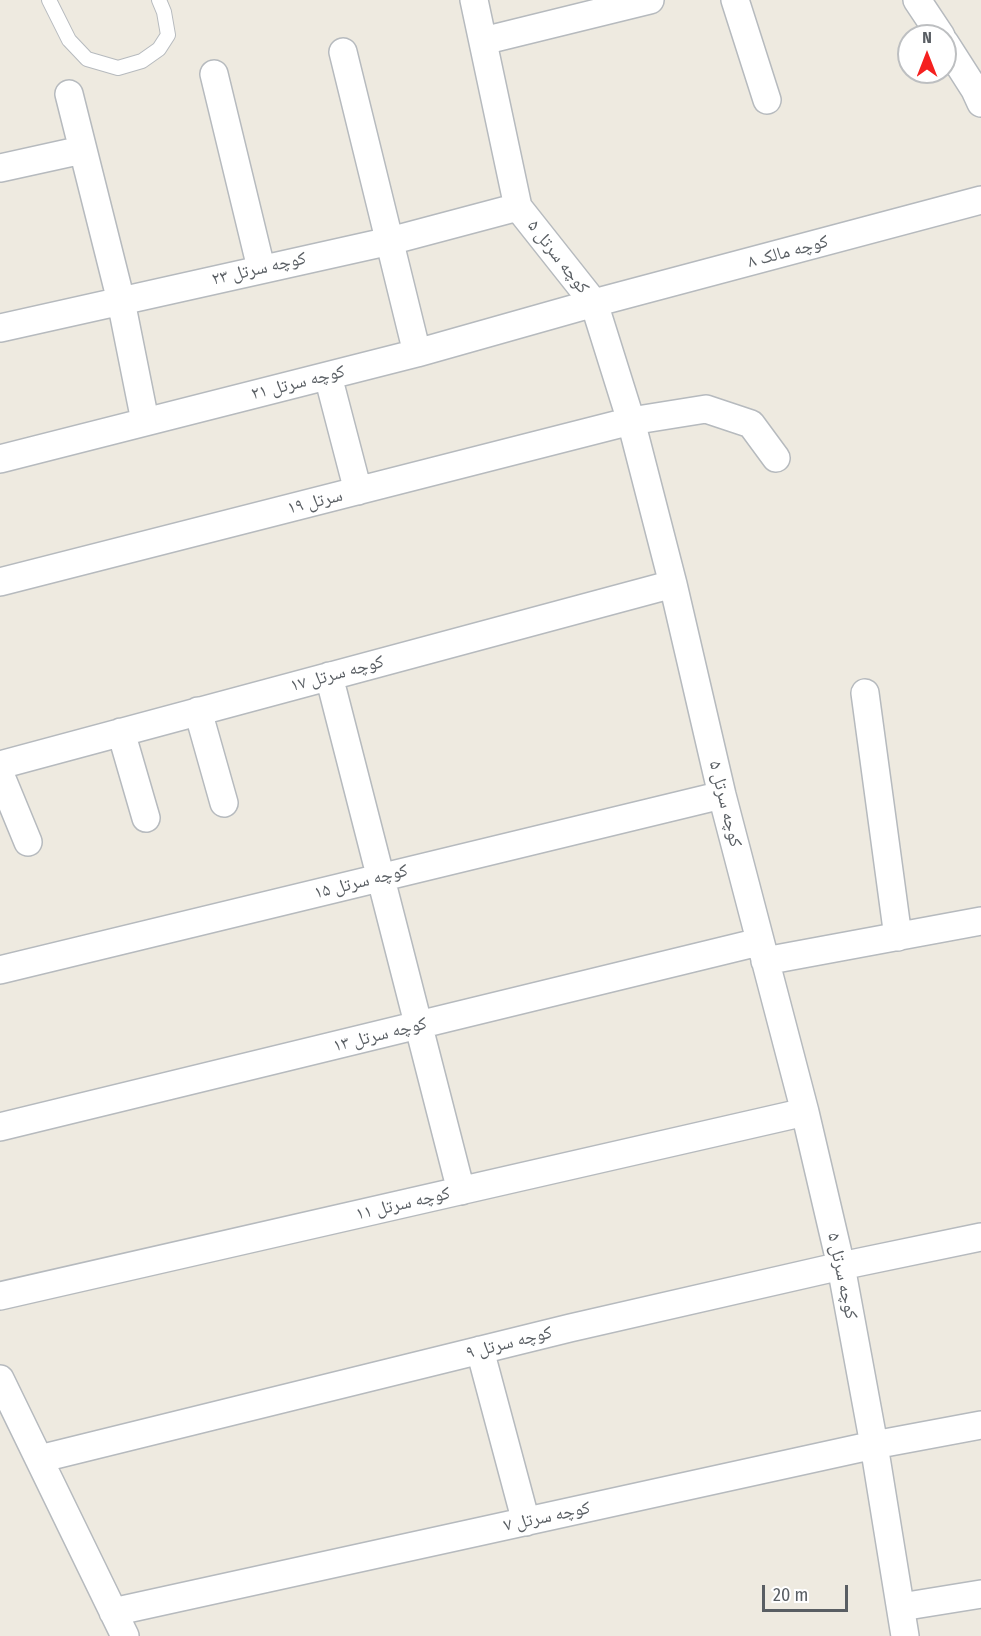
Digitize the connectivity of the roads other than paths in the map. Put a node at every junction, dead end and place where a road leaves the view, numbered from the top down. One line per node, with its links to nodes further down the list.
1 (49, 0): 2 (lane)
2 (159, 0)
3 (474, 0): 8 (street, کوچه سرتل ۵)
4 (650, 0): 8 (street)
5 (735, 0): 13 (street)
6 (917, 0): 7 (street)
7 (932, 24)
8 (483, 41): 18 (street, کوچه سرتل ۵)
9 (343, 52): 19 (street)
10 (957, 62): 14 (street)
11 (214, 74): 20 (street)
12 (69, 94): 15 (street)
13 (767, 100)
14 (981, 103)
15 (82, 150): 16 (street); 21 (street)
16 (0, 168)
17 (981, 200): 22 (street, کوچه مالک ۸)
18 (518, 207): 19 (street, کوچه سرتل ۲۳); 22 (street, کوچه سرتل ۵)
19 (390, 241): 20 (street, کوچه سرتل ۲۳); 24 (street)
20 (261, 268): 21 (street, کوچه سرتل ۲۳)
21 (121, 301): 23 (street, کوچه سرتل ۲۳); 26 (street)
22 (594, 303): 24 (street, کوچه سرتل ۲۱); 27 (street, کوچه سرتل ۵)
23 (0, 328)
24 (417, 353): 25 (street, کوچه سرتل ۲۱)
25 (328, 376): 26 (street, کوچه سرتل ۲۱); 30 (street)
26 (145, 421): 29 (street, کوچه سرتل ۲۱)
27 (631, 421): 28 (street, سرتل ۱۹); 30 (street, سرتل ۱۹); 32 (street, کوچه سرتل ۵)
28 (776, 458)
29 (0, 459)
30 (358, 491): 31 (street, سرتل ۱۹)
31 (0, 582)
32 (673, 584): 33 (street, کوچه سرتل ۱۷); 39 (street, کوچه سرتل ۵)
33 (329, 676): 35 (street, کوچه سرتل ۱۷); 43 (street)
34 (865, 693): 45 (street)
35 (198, 711): 36 (street, کوچه سرتل ۱۷); 40 (street)
36 (121, 732): 37 (street, کوچه سرتل ۱۷); 41 (street)
37 (0, 765)
38 (0, 774): 42 (street)
39 (722, 795): 43 (street, کوچه سرتل ۱۵); 46 (street, کوچه سرتل ۵)
40 (224, 803)
41 (146, 818)
42 (28, 842)
43 (381, 877): 47 (street, کوچه سرتل ۱۵); 48 (street)
44 (981, 921): 45 (street, کوچه سرتل ۱۳)
45 (898, 937): 46 (street, کوچه سرتل ۱۳)
46 (762, 952): 48 (street, کوچه سرتل ۱۳); 49 (street, کوچه سرتل ۵)
47 (0, 970)
48 (419, 1025): 50 (street, کوچه سرتل ۱۳); 51 (street)
49 (805, 1112): 51 (street, کوچه سرتل ۱۱); 53 (street, کوچه سرتل ۵)
50 (0, 1127)
51 (461, 1191): 54 (street, کوچه سرتل ۱۱)
52 (981, 1237): 53 (street, کوچه سرتل ۹)
53 (841, 1266): 55 (street, کوچه سرتل ۹); 58 (street, کوچه سرتل ۵)
54 (0, 1296)
55 (480, 1350): 59 (street, کوچه سرتل ۹); 60 (street)
56 (0, 1379): 59 (street)
57 (981, 1425): 58 (street, کوچه سرتل ۷)
58 (874, 1446): 60 (street, کوچه سرتل ۷); 62 (street, کوچه سرتل ۵)
59 (39, 1459): 63 (street)
60 (526, 1522): 63 (street, کوچه سرتل ۷)
61 (981, 1594): 62 (street)
62 (901, 1607): 65 (street, کوچه سرتل ۵)
63 (113, 1612): 64 (street)
64 (125, 1636)
65 (905, 1636)

